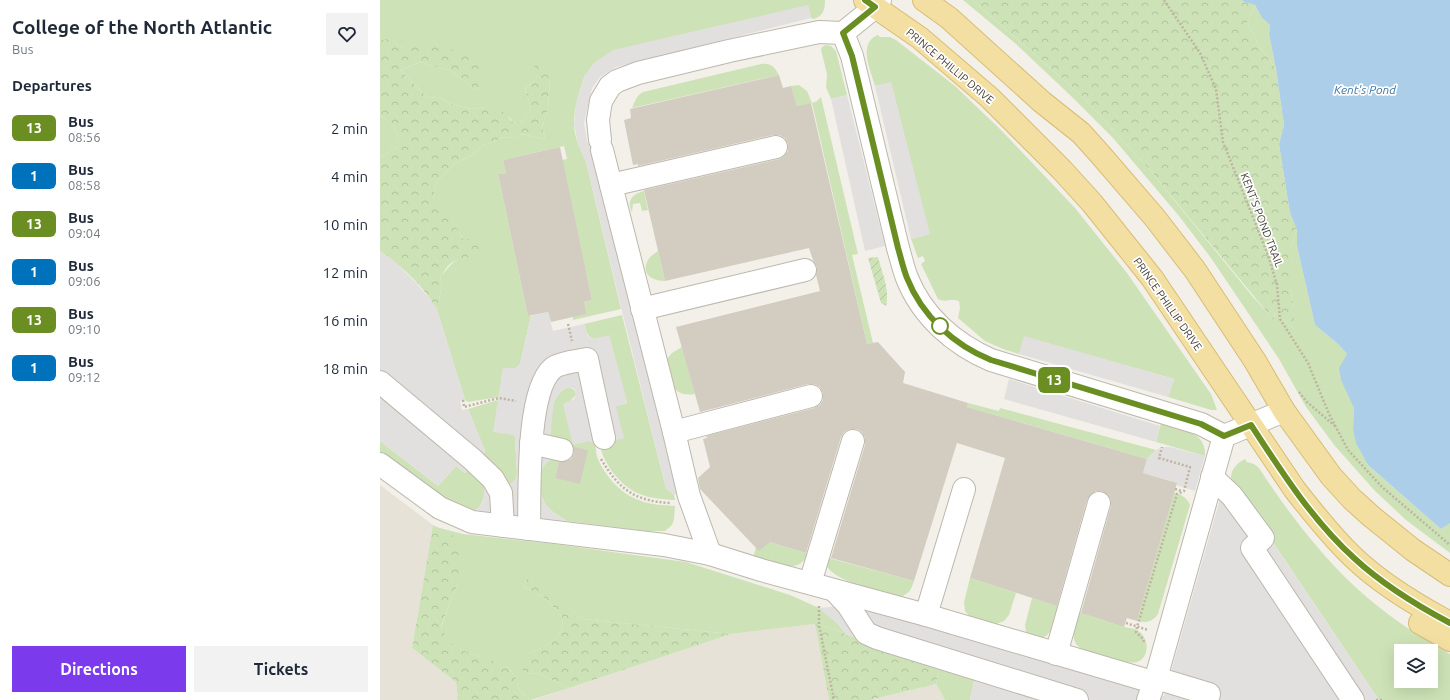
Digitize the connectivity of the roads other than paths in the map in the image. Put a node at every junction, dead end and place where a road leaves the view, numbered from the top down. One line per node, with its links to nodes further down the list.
1 (924, 0): 10 (main road)
2 (873, 2): 3 (lane); 11 (main road, PRINCE PHILLIP DRIVE)
3 (843, 33): 5 (lane); 13 (lane)
4 (776, 147): 5 (lane)
5 (611, 185): 7 (lane)
6 (805, 270): 7 (lane)
7 (642, 308): 12 (lane)
8 (380, 382): 22 (lane)
9 (811, 396): 12 (lane)
10 (1284, 411): 11 (lane); 25 (main road)
11 (1251, 425): 13 (lane); 28 (main road, PRINCE PHILLIP DRIVE)
12 (674, 432): 24 (lane)
13 (1224, 436): 19 (lane)
14 (604, 438): 16 (lane)
15 (853, 441): 26 (lane)
16 (531, 443): 17 (lane); 23 (lane)
17 (562, 450)
18 (380, 464): 22 (lane)
19 (1212, 477): 33 (lane); 37 (lane)
20 (964, 489): 29 (lane)
21 (1099, 503): 32 (lane)
22 (503, 526): 23 (lane)
23 (529, 529): 24 (lane)
24 (710, 554): 26 (lane)
25 (1450, 575)
26 (810, 583): 27 (lane)
27 (835, 591): 29 (lane); 34 (lane)
28 (1408, 598): 30 (main road, PRINCE PHILLIP DRIVE); 31 (main road)
29 (926, 615): 32 (lane)
30 (1450, 623)
31 (1450, 640)
32 (1056, 654): 33 (lane)
33 (1156, 678): 35 (lane); 36 (lane)
34 (1077, 700)
35 (1148, 700)
36 (1207, 700)
37 (1353, 700)

